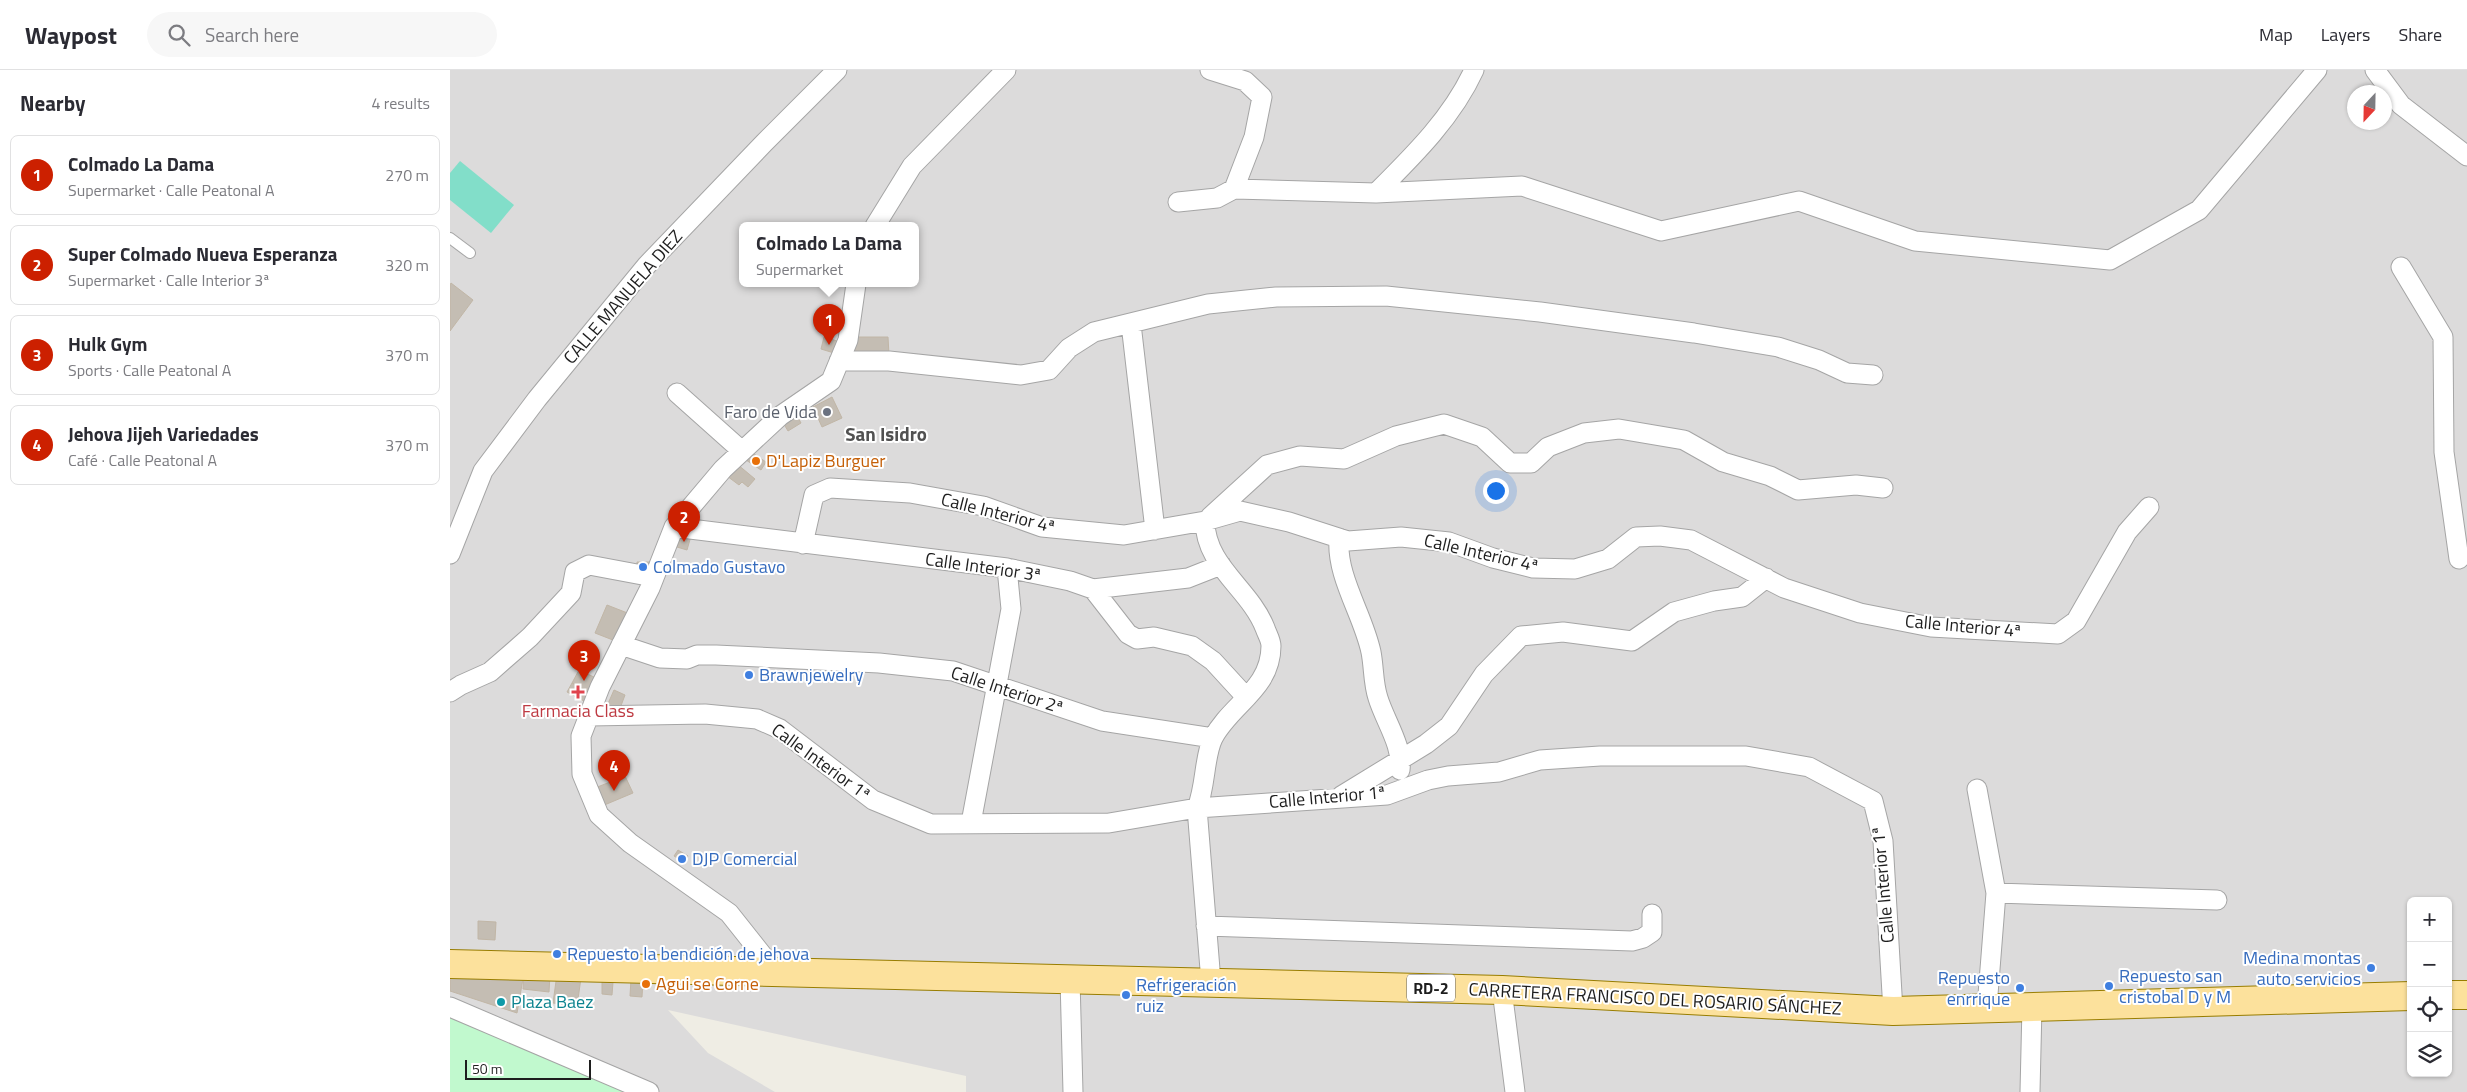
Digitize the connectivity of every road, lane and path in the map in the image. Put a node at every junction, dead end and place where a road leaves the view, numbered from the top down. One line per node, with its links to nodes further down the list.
1 (837, 70): 29 (street, CALLE MANUELA DIEZ)
2 (1006, 70): 12 (street)
3 (1210, 70): 7 (street)
4 (1474, 70): 10 (street)
5 (2318, 70): 10 (street)
6 (2375, 70): 8 (street)
7 (1245, 75): 9 (street)
8 (2467, 156)
9 (1234, 189): 10 (street); 11 (street)
10 (1376, 193)
11 (1178, 202)
12 (877, 222)
13 (450, 238): 14 (lane)
14 (470, 253)
15 (2401, 267): 30 (street)
16 (856, 287): 18 (street)
17 (1131, 324): 18 (street); 19 (street); 26 (street)
18 (839, 361): 21 (street)
19 (1873, 375)
20 (677, 393): 21 (street)
21 (742, 451): 25 (street)
22 (1883, 488): 24 (street)
23 (2149, 507): 34 (street, Calle Interior 4ª)
24 (1205, 521): 26 (street, Calle Interior 4ª); 27 (street, Calle Interior 4ª); 31 (street)
25 (674, 527): 28 (street, Calle Interior 3ª); 33 (street)
26 (1155, 530): 28 (street, Calle Interior 4ª)
27 (1339, 538): 34 (street, Calle Interior 4ª); 42 (street)
28 (804, 544): 32 (street, Calle Interior 3ª)
29 (450, 554)
30 (2464, 561)
31 (1221, 565): 35 (street); 39 (street)
32 (1007, 568): 35 (street, Calle Interior 3ª); 37 (street)
33 (653, 577): 36 (street); 38 (street)
34 (1766, 578): 42 (street)
35 (1093, 589): 39 (street)
36 (621, 646): 37 (street, Calle Interior 2ª); 40 (street)
37 (997, 686): 41 (street, Calle Interior 2ª); 47 (street)
38 (450, 692)
39 (1246, 697): 41 (street)
40 (589, 716): 47 (street, Calle Interior 1ª); 53 (street)
41 (1213, 738): 46 (street)
42 (1402, 758): 44 (street); 45 (street)
43 (1977, 789): 48 (street)
44 (1387, 795): 45 (street, Calle Interior 1ª); 63 (street, Calle Interior 1ª)
45 (1340, 796): 46 (street, Calle Interior 1ª)
46 (1197, 808): 47 (street, Calle Interior 1ª); 51 (street)
47 (971, 824)
48 (1996, 893): 49 (street); 62 (street)
49 (2217, 900)
50 (1652, 914): 51 (street)
51 (1206, 926): 55 (street)
52 (450, 964): 53 (main road, CARRETERA FRANCISCO DEL ROSARIO SÁNCHEZ / RD-2)
53 (775, 971): 54 (main road, CARRETERA FRANCISCO DEL ROSARIO SÁNCHEZ / RD-2)
54 (1070, 978): 55 (main road, CARRETERA FRANCISCO DEL ROSARIO SÁNCHEZ / RD-2); 65 (street)
55 (1211, 982): 56 (main road, CARRETERA FRANCISCO DEL ROSARIO SÁNCHEZ / RD-2)
56 (1502, 990): 63 (main road, CARRETERA FRANCISCO DEL ROSARIO SÁNCHEZ / RD-2); 66 (street)
57 (2452, 995): 58 (main road)
58 (2467, 995)
59 (2407, 996): 60 (main road, CARRETERA FRANCISCO DEL ROSARIO SÁNCHEZ / RD-2)
60 (2032, 1006): 62 (main road, CARRETERA FRANCISCO DEL ROSARIO SÁNCHEZ / RD-2); 67 (street)
61 (450, 1007): 64 (street)
62 (1986, 1008): 63 (main road, CARRETERA FRANCISCO DEL ROSARIO SÁNCHEZ / RD-2)
63 (1893, 1010)
64 (649, 1092)
65 (1073, 1092)
66 (1515, 1092)
67 (2030, 1092)

